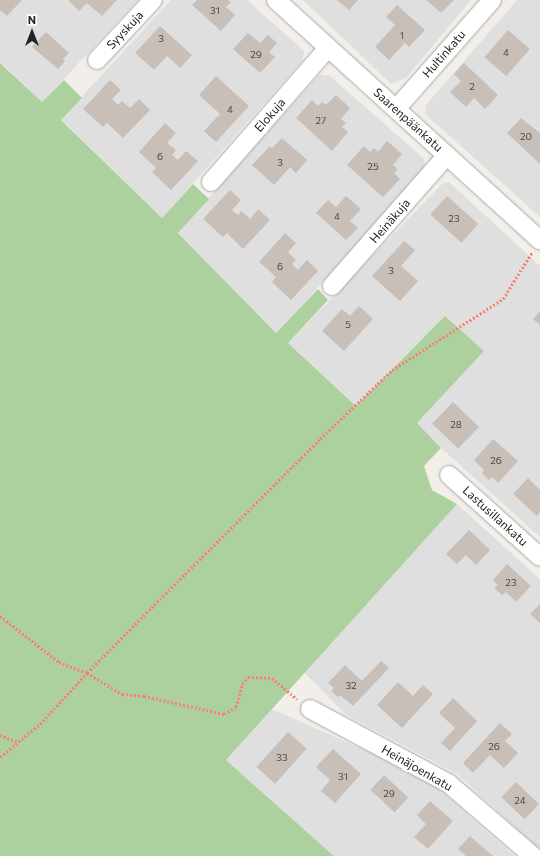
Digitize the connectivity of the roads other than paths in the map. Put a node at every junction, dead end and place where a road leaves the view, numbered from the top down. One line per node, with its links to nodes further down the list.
1 (153, 0): 5 (street, Syyskuja)
2 (276, 0): 4 (street, Saarenpäänkatu)
3 (492, 0): 6 (street, Hultinkatu)
4 (328, 48): 6 (street, Saarenpäänkatu); 8 (street, Elokuja)
5 (97, 60)
6 (396, 109): 7 (street, Saarenpäänkatu)
7 (447, 155): 9 (street, Saarenpäänkatu); 10 (street, Heinäkuja)
8 (211, 182)
9 (540, 240)
10 (332, 286)
11 (449, 475): 12 (street, Lastusillankatu)
12 (540, 557)
13 (310, 709): 14 (street, Heinäjoenkatu)
14 (533, 856)

